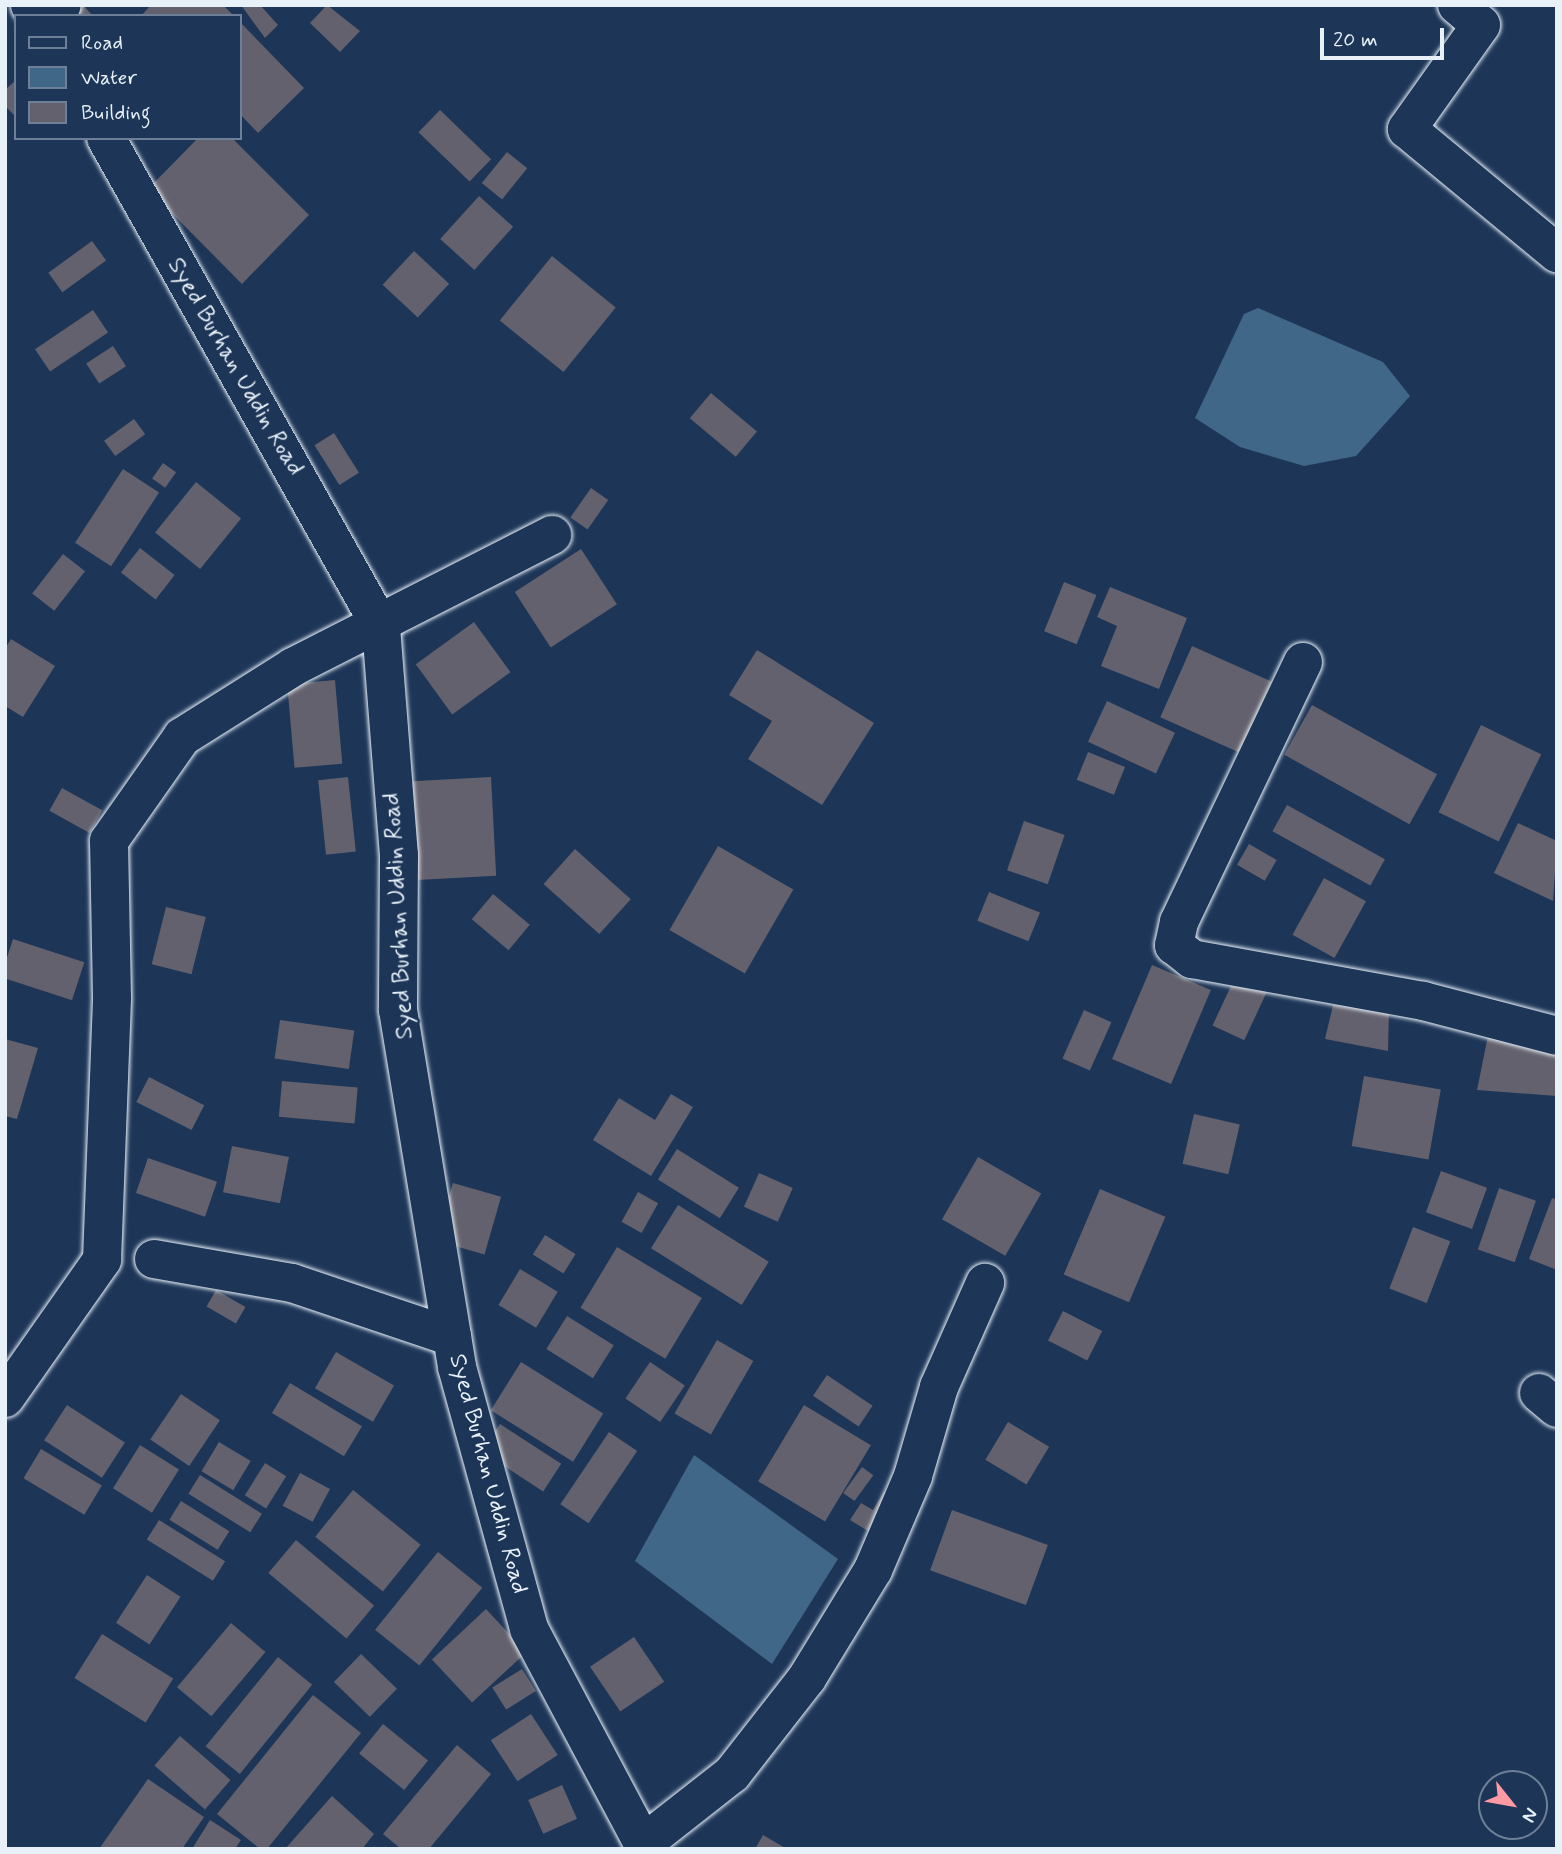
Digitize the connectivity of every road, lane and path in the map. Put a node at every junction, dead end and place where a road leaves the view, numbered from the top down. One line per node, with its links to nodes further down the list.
1 (1457, 5): 3 (street)
2 (107, 140): 5 (street, Syed Burhan Uddin Road)
3 (1557, 253)
4 (552, 534): 5 (street)
5 (380, 627): 10 (street, Syed Burhan Uddin Road); 11 (street)
6 (1303, 662): 7 (street)
7 (1557, 1036)
8 (154, 1259): 10 (street)
9 (985, 1283): 12 (street)
10 (452, 1337): 12 (street, Syed Burhan Uddin Road)
11 (5, 1398)
12 (645, 1846)

